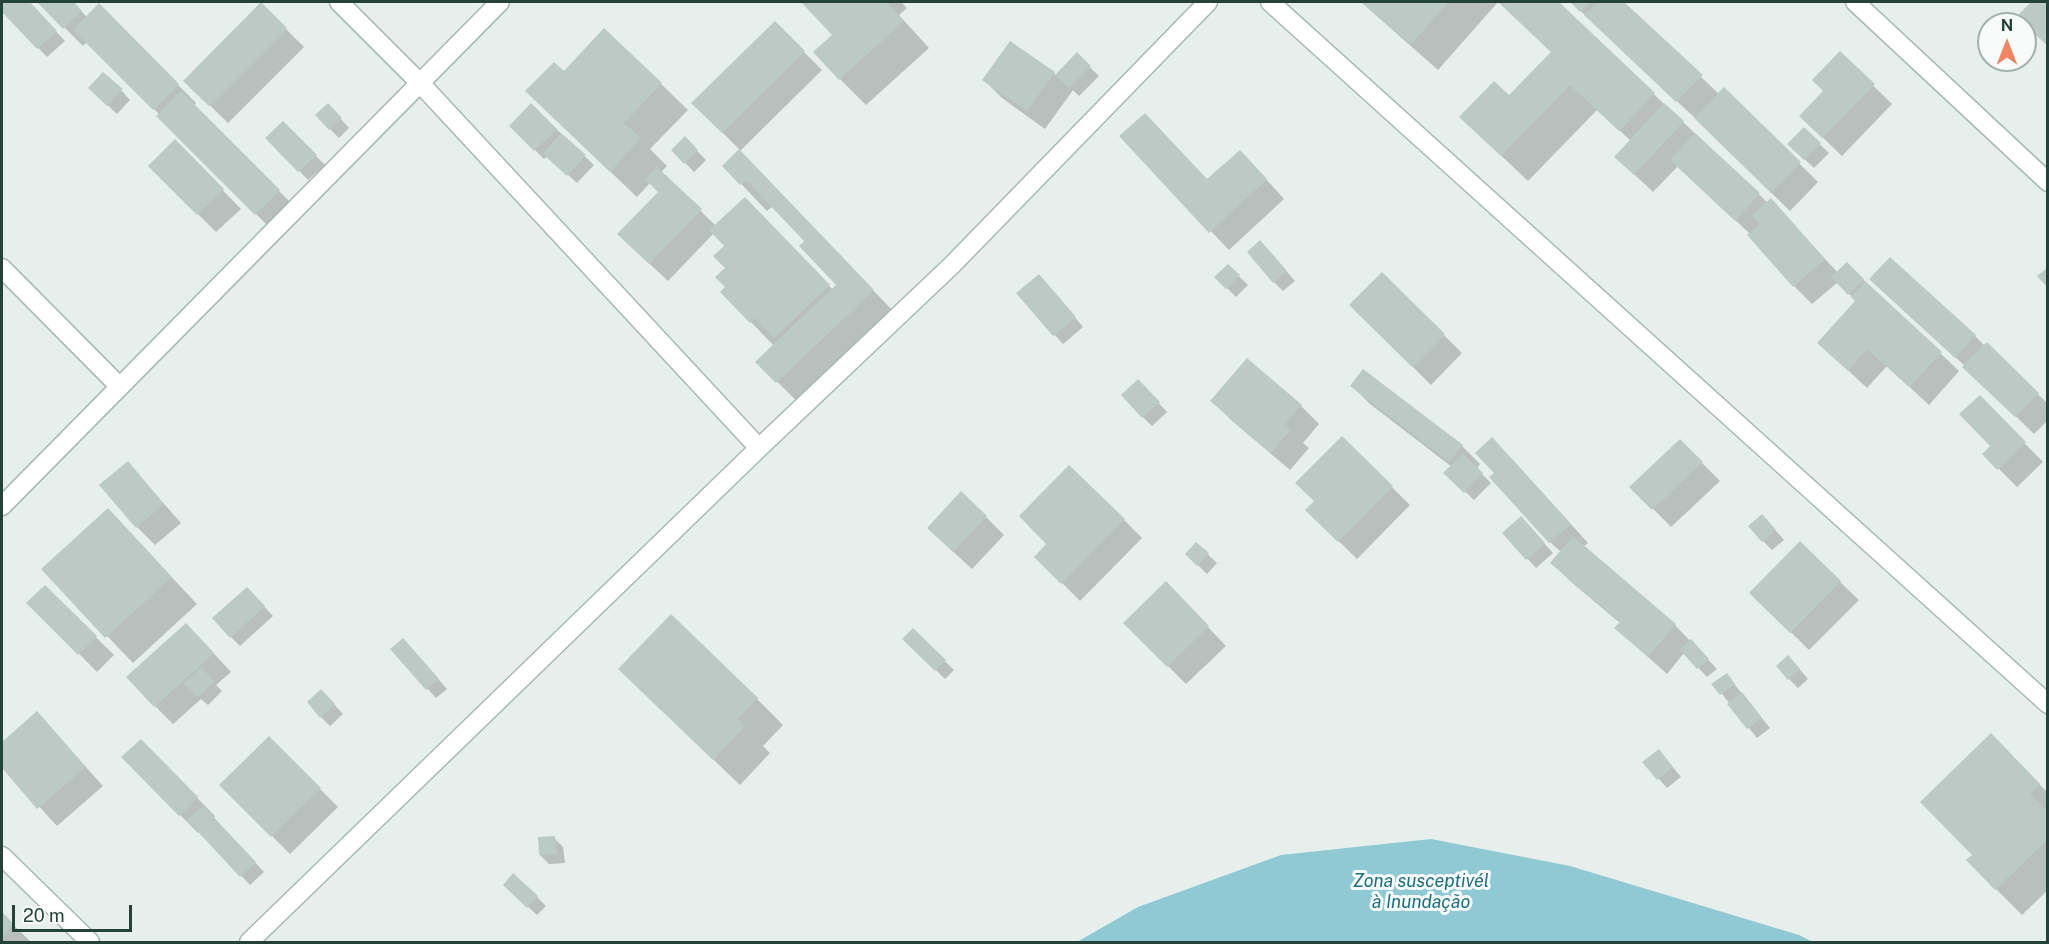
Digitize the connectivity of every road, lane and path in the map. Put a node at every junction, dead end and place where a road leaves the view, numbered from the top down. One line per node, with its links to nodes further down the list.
1 (339, 2): 6 (street)
2 (500, 2): 6 (street)
3 (1208, 2): 10 (street)
4 (1270, 2): 12 (street)
5 (1855, 2): 7 (street)
6 (419, 82): 9 (street); 10 (street)
7 (2048, 182)
8 (2, 267): 9 (street)
9 (120, 387): 11 (street)
10 (759, 448): 15 (street)
11 (2, 506)
12 (2048, 704)
13 (2, 856): 14 (street)
14 (90, 942)
15 (249, 942)

